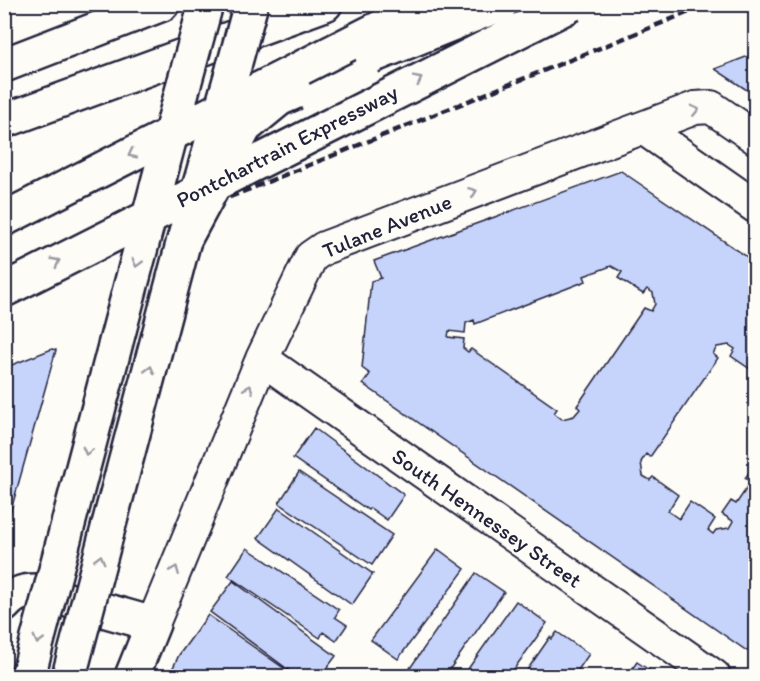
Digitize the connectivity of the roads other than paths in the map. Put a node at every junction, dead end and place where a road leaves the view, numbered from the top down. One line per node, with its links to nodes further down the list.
1 (162, 4): 8 (main road)
2 (206, 4): 19 (main road, one-way to 19, bridge)
3 (250, 4): 14 (main road, bridge)
4 (325, 4): 9 (main road, bridge)
5 (428, 4): 13 (main road, one-way to 13, bridge)
6 (501, 4): 14 (main road, bridge)
7 (572, 4): 15 (main road, Pontchartrain Expressway, one-way to 7, bridge)
8 (4, 65)
9 (4, 121)
10 (643, 128): 11 (street, Tulane Avenue, one-way to 11); 12 (street); 16 (street, Tulane Avenue, one-way to 10)
11 (745, 130)
12 (756, 207)
13 (4, 219)
14 (184, 240): 20 (main road, one-way to 14, bridge)
15 (4, 290)
16 (261, 359): 18 (street, Tulane Avenue, one-way to 16); 22 (street, South Hennessey Street)
17 (4, 604): 18 (main road)
18 (153, 624): 21 (main road)
19 (28, 676)
20 (69, 676)
21 (132, 676)
22 (714, 676)

